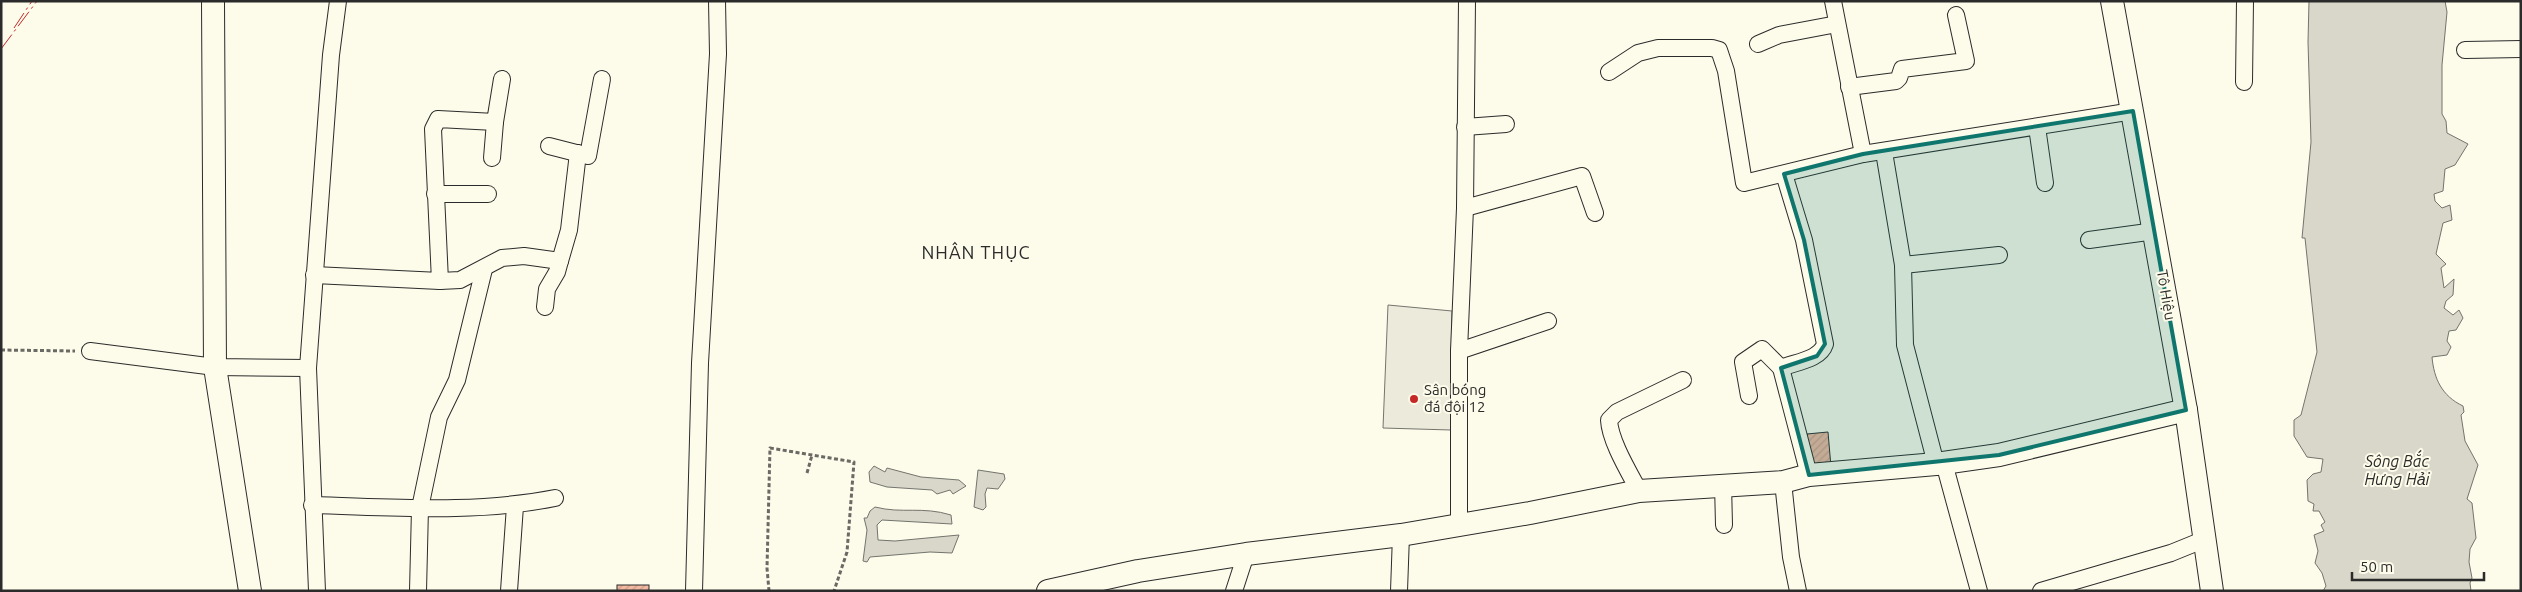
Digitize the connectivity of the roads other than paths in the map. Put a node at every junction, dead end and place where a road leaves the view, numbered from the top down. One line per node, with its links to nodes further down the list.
1 (213, 1): 46 (street)
2 (338, 1): 41 (street)
3 (717, 1): 72 (street)
4 (1467, 1): 21 (street)
5 (1833, 1): 9 (street)
6 (2112, 1): 18 (street, Tô Hiệu)
7 (2244, 1): 16 (street)
8 (1956, 15): 17 (street)
9 (1837, 24): 10 (street); 17 (street)
10 (1758, 44)
11 (2521, 49): 12 (street)
12 (2465, 50)
13 (1609, 72): 28 (street)
14 (502, 79): 19 (street)
15 (602, 79): 25 (street)
16 (2244, 82)
17 (1850, 87): 26 (street)
18 (2133, 111): 22 (street); 34 (street, Tô Hiệu)
19 (495, 122): 27 (street); 30 (street)
20 (1506, 124): 21 (street)
21 (1465, 127): 32 (street)
22 (2037, 127): 24 (street); 29 (street)
23 (549, 146): 25 (street)
24 (1884, 152): 26 (street); 38 (street)
25 (578, 153): 37 (street)
26 (1863, 154): 28 (street)
27 (492, 158)
28 (1784, 174): 48 (street)
29 (2045, 183)
30 (435, 194): 31 (street); 40 (street)
31 (488, 194)
32 (1464, 208): 33 (street); 45 (street)
33 (1595, 213)
34 (2156, 231): 35 (street); 51 (street, Tô Hiệu)
35 (2089, 240)
36 (1999, 255): 38 (street)
37 (560, 260): 39 (street); 42 (street)
38 (1903, 264): 52 (street)
39 (484, 269): 40 (street); 60 (street)
40 (440, 281): 41 (street)
41 (313, 283): 47 (street)
42 (545, 307)
43 (1548, 321): 45 (street)
44 (90, 351): 46 (street)
45 (1459, 352): 61 (street)
46 (215, 367): 47 (street); 68 (street)
47 (308, 368): 58 (street)
48 (1781, 368): 50 (street); 53 (street)
49 (1683, 380): 56 (street)
50 (1749, 396)
51 (2186, 410): 52 (street); 64 (street, Tô Hiệu)
52 (1940, 463): 53 (street); 76 (street)
53 (1809, 475): 54 (street)
54 (1783, 482): 55 (street); 75 (street)
55 (1723, 484): 56 (street); 62 (street)
56 (1639, 491): 61 (street)
57 (555, 498): 59 (street)
58 (312, 505): 60 (street); 69 (street)
59 (514, 506): 60 (street); 71 (street)
60 (420, 508): 70 (street)
61 (1459, 525): 63 (street)
62 (1724, 525)
63 (1401, 535): 65 (street); 74 (street)
64 (2203, 540): 66 (street); 78 (street, Tô Hiệu)
65 (1246, 554): 67 (street); 73 (street)
66 (2081, 585): 77 (street)
67 (1057, 590)
68 (250, 591)
69 (317, 591)
70 (418, 591)
71 (510, 591)
72 (694, 591)
73 (1234, 591)
74 (1399, 591)
75 (1798, 591)
76 (1979, 591)
77 (2040, 591)
78 (2212, 591)

